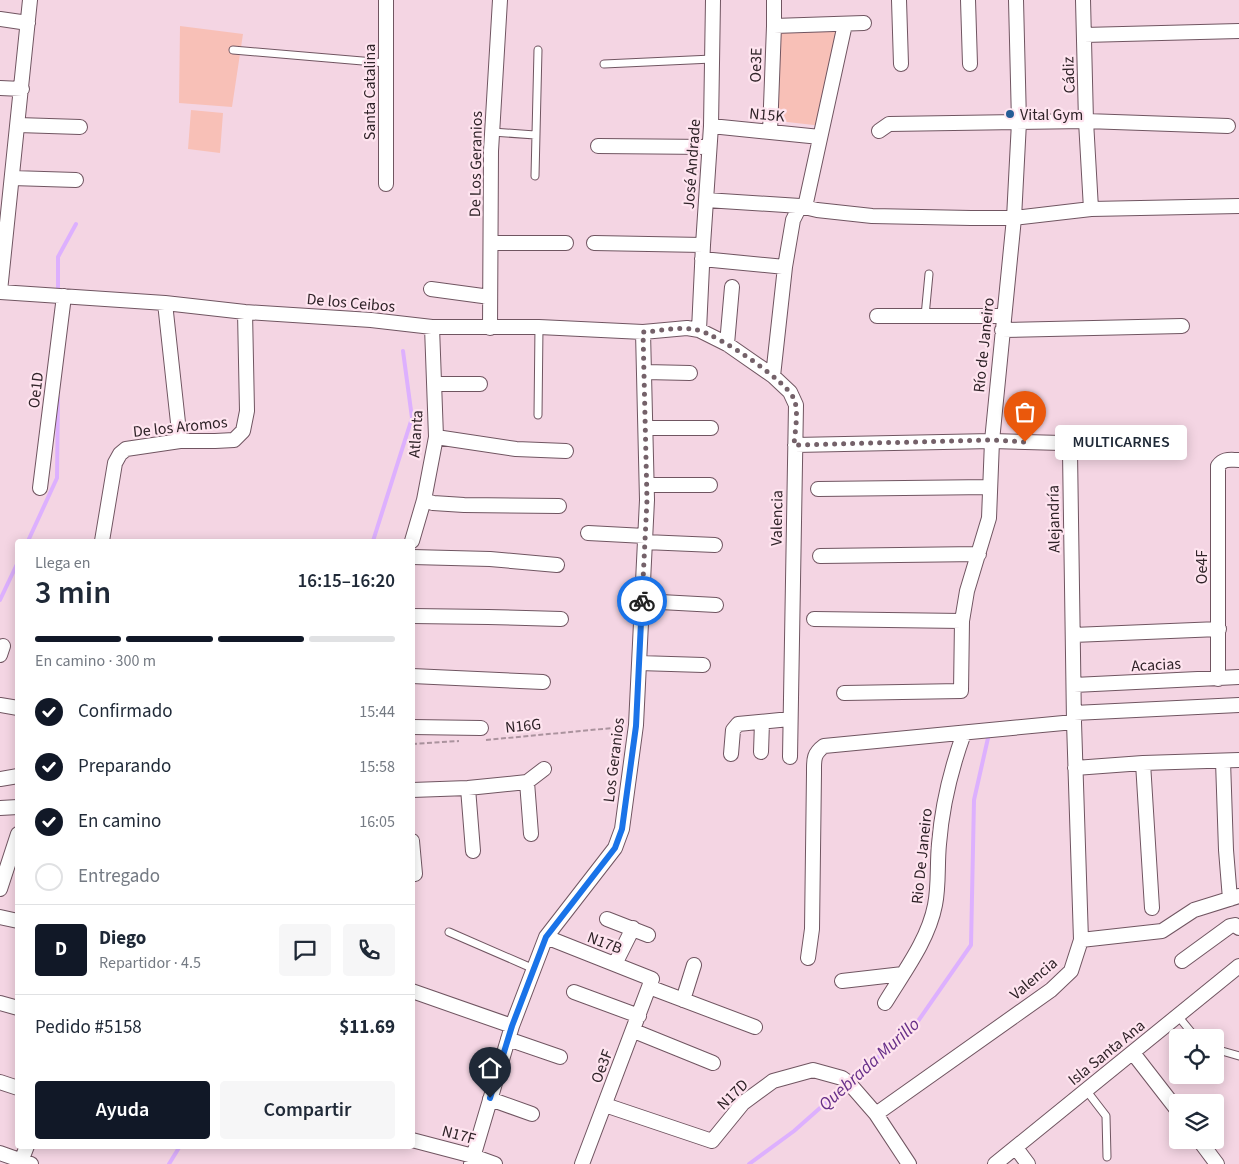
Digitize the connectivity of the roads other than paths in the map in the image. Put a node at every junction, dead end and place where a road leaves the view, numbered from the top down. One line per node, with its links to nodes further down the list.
1 (30, 0): 11 (street)
2 (386, 0): 20 (street, Santa Catalina)
3 (500, 0): 33 (street, De Los Geranios)
4 (713, 0): 19 (street, José Andrade)
5 (774, 0): 14 (street, Oe3E)
6 (899, 0): 22 (street)
7 (968, 0): 23 (street)
8 (1016, 0): 27 (street, Río de Janeiro)
9 (1083, 0): 16 (street, Cádiz)
10 (0, 20): 11 (street)
11 (28, 23): 25 (street)
12 (864, 23): 13 (street)
13 (845, 24): 14 (street); 36 (street)
14 (774, 26): 34 (street, Oe3E)
15 (1239, 31): 16 (street)
16 (1084, 35): 26 (street, Cádiz)
17 (233, 50): 20 (lane)
18 (538, 50): 35 (lane)
19 (712, 60): 21 (lane); 29 (street, José Andrade)
20 (386, 63): 42 (street, Santa Catalina)
21 (604, 64)
22 (901, 64)
23 (970, 64)
24 (0, 88): 25 (street)
25 (22, 88): 28 (street)
26 (1086, 121): 27 (street); 30 (street); 46 (street, Cádiz)
27 (1019, 122): 32 (street); 48 (street, Río de Janeiro)
28 (18, 124): 31 (street); 40 (street)
29 (711, 126): 34 (street, N15K); 38 (street, José Andrade)
30 (1228, 126)
31 (80, 127)
32 (879, 130)
33 (492, 132): 35 (lane); 49 (street, De Los Geranios)
34 (770, 132): 36 (street, N15K)
35 (535, 135): 39 (lane)
36 (820, 137): 45 (street)
37 (598, 146): 38 (street)
38 (709, 147): 43 (street, José Andrade)
39 (535, 176)
40 (12, 178): 41 (street); 47 (street)
41 (76, 180)
42 (386, 184)
43 (706, 200): 45 (street); 52 (street, José Andrade)
44 (1239, 206): 46 (street)
45 (802, 207): 48 (street); 53 (street)
46 (1092, 209): 48 (street)
47 (4, 215): 57 (street)
48 (1014, 218): 64 (street, Río de Janeiro)
49 (491, 243): 50 (street); 59 (street, De Los Geranios)
50 (566, 243)
51 (594, 243): 52 (street)
52 (702, 252): 53 (street); 69 (street, José Andrade)
53 (785, 267): 74 (street)
54 (929, 274): 63 (lane)
55 (732, 288): 71 (street)
56 (432, 289): 59 (street)
57 (0, 291): 58 (street, De los Ceibos)
58 (64, 296): 60 (street, De los Ceibos); 89 (street, Oe1D)
59 (490, 297): 68 (street, De Los Geranios)
60 (166, 303): 61 (street, De los Ceibos); 81 (street)
61 (245, 312): 66 (street, De los Ceibos); 81 (street, De los Aromos)
62 (877, 316): 63 (street)
63 (925, 316): 64 (street)
64 (1003, 323): 65 (street); 82 (street, Río de Janeiro)
65 (1182, 326)
66 (432, 327): 68 (street, De los Ceibos); 75 (street, Atlanta)
67 (539, 327): 68 (street, De los Ceibos); 70 (street, De los Ceibos); 77 (lane)
68 (490, 328)
69 (699, 330): 70 (street, De los Ceibos); 71 (street, Valencia)
70 (643, 332): 72 (street, Los Geranios)
71 (727, 344): 74 (street, Valencia)
72 (645, 372): 73 (street); 78 (street, Los Geranios)
73 (690, 373)
74 (773, 376): 83 (street, Valencia)
75 (434, 384): 76 (street); 80 (street, Atlanta)
76 (480, 384)
77 (538, 415)
78 (646, 428): 79 (street); 86 (street, Los Geranios)
79 (711, 428)
80 (436, 438): 84 (street); 91 (street, Atlanta)
81 (180, 440): 94 (street, De los Aromos)
82 (992, 440): 83 (street, Alejandría); 88 (street, Río de Janeiro); 109 (street, Alejandría)
83 (794, 445): 122 (street, Valencia)
84 (566, 451)
85 (1233, 460): 108 (street, Oe4F)
86 (646, 485): 87 (street); 96 (street, Los Geranios)
87 (710, 485)
88 (990, 487): 90 (street); 98 (street, Río de Janeiro)
89 (40, 488)
90 (818, 489)
91 (424, 500): 92 (street); 95 (street, Atlanta)
92 (559, 506)
93 (588, 533): 96 (street)
94 (102, 539)
95 (413, 539)
96 (645, 539): 97 (street); 102 (street, Los Geranios)
97 (715, 545)
98 (979, 554): 99 (street); 107 (street, Río de Janeiro)
99 (820, 556)
100 (415, 557): 101 (street)
101 (557, 565)
102 (642, 601): 103 (street); 110 (street, Los Geranios)
103 (716, 605)
104 (415, 616): 106 (street)
105 (814, 619): 107 (street)
106 (561, 620)
107 (962, 621): 117 (street, Río de Janeiro)
108 (1219, 629): 109 (street); 114 (street, Oe4F)
109 (1073, 636): 116 (street, Alejandría)
110 (639, 663): 111 (street); 155 (street, Los Geranios)
111 (703, 665)
112 (415, 676): 115 (street)
113 (1239, 677): 114 (street, Acacias)
114 (1218, 679): 116 (street, Acacias)
115 (543, 682)
116 (1074, 686): 121 (street, Valencia)
117 (844, 693)
118 (0, 705): 120 (street)
119 (1239, 705): 121 (street)
120 (15, 708)
121 (1074, 717): 125 (street); 134 (street, Valencia)
122 (790, 719): 123 (street); 129 (street, Valencia)
123 (762, 722): 127 (street); 128 (street)
124 (415, 727): 126 (street)
125 (964, 733): 157 (street); 163 (street, Rio De Janeiro)
126 (479, 734)
127 (761, 752)
128 (731, 754)
129 (790, 757)
130 (1239, 760): 131 (street)
131 (1223, 761): 132 (street); 146 (street)
132 (1144, 763): 134 (street); 147 (street)
133 (544, 768): 137 (street)
134 (1076, 768): 156 (street, Valencia)
135 (15, 776): 136 (street)
136 (0, 779)
137 (527, 782): 138 (street); 142 (street)
138 (468, 788): 139 (street); 144 (street)
139 (415, 790)
140 (15, 807): 141 (street)
141 (0, 808)
142 (531, 834)
143 (15, 843): 145 (street)
144 (473, 851)
145 (0, 889)
146 (1235, 898): 156 (street)
147 (1152, 908)
148 (0, 917): 150 (street)
149 (607, 919): 151 (street)
150 (15, 920)
151 (634, 928): 154 (street); 159 (street)
152 (1239, 928): 158 (street)
153 (449, 932): 162 (lane)
154 (648, 935)
155 (546, 937): 159 (street, N17B); 162 (street, Los Geranios)
156 (1081, 940): 190 (street, Valencia)
157 (808, 958)
158 (1182, 961)
159 (614, 964): 165 (street, N17B)
160 (694, 965): 168 (street)
161 (1239, 966): 173 (street, Isla Santa Ana)
162 (534, 969): 177 (street, Los Geranios)
163 (903, 974): 164 (street); 170 (street, Rio De Janeiro)
164 (842, 981)
165 (650, 983): 168 (street, N17B); 172 (street, Oe3F)
166 (415, 992): 177 (street)
167 (574, 992): 172 (street)
168 (683, 1000): 174 (street, N17B)
169 (0, 1003): 171 (street)
170 (885, 1003)
171 (15, 1007)
172 (639, 1016): 176 (street, Oe3F)
173 (1178, 1016): 175 (lane); 179 (street, Isla Santa Ana)
174 (754, 1026)
175 (1189, 1029)
176 (634, 1031): 182 (street); 188 (street, Oe3F)
177 (510, 1032): 181 (street); 186 (street, Los Geranios)
178 (1224, 1052): 180 (lane)
179 (1133, 1053): 185 (street, Isla Santa Ana); 187 (street)
180 (1239, 1056)
181 (560, 1057)
182 (713, 1063)
183 (0, 1082): 184 (street)
184 (15, 1087)
185 (1086, 1090): 192 (street, Isla Santa Ana); 196 (lane)
186 (490, 1098): 189 (street); 197 (street, Los Geranios)
187 (1169, 1099)
188 (605, 1105): 190 (street, N17D); 201 (street, Oe3F)
189 (532, 1114)
190 (876, 1114): 198 (street)
191 (415, 1141): 197 (street, N17F)
192 (1016, 1148): 202 (street, Isla Santa Ana); 203 (street)
193 (26, 1149): 199 (street)
194 (1206, 1149): 204 (street)
195 (0, 1153): 199 (street)
196 (1107, 1157)
197 (472, 1160): 200 (street, N17F)
198 (902, 1162)
199 (24, 1163)
200 (495, 1164)
201 (582, 1164)
202 (995, 1164)
203 (1028, 1164)
204 (1217, 1164)

